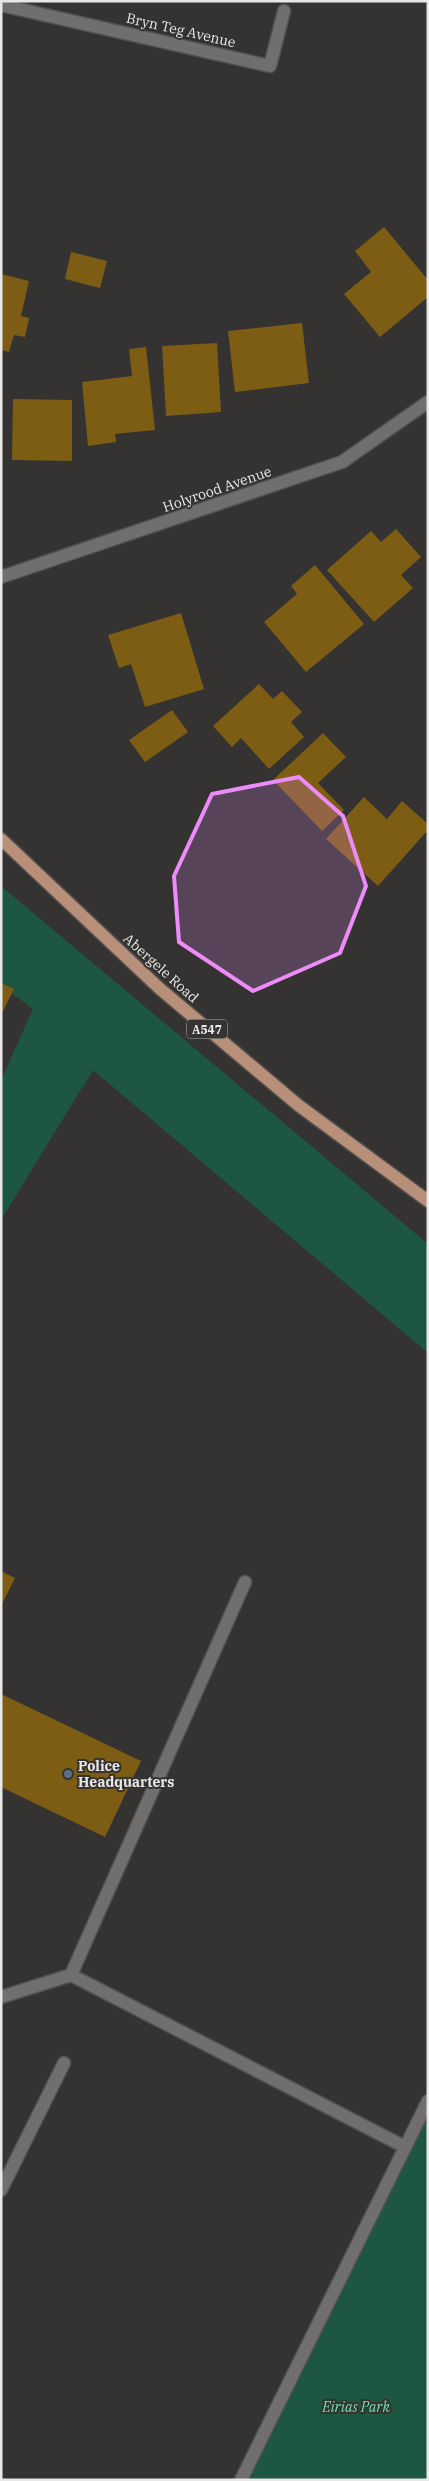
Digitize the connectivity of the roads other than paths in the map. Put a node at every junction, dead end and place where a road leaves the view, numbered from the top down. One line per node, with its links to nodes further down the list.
1 (1, 5): 2 (street, Bryn Teg Avenue)
2 (284, 11)
3 (428, 402): 4 (street, Holyrood Avenue)
4 (1, 577)
5 (1, 839): 6 (main road, Abergele Road / A547)
6 (428, 1201)
7 (245, 1582): 8 (street)
8 (71, 1975): 9 (street); 12 (street)
9 (1, 1997)
10 (64, 2063): 13 (street)
11 (428, 2101): 12 (street)
12 (405, 2147): 14 (street)
13 (1, 2190)
14 (241, 2480)

